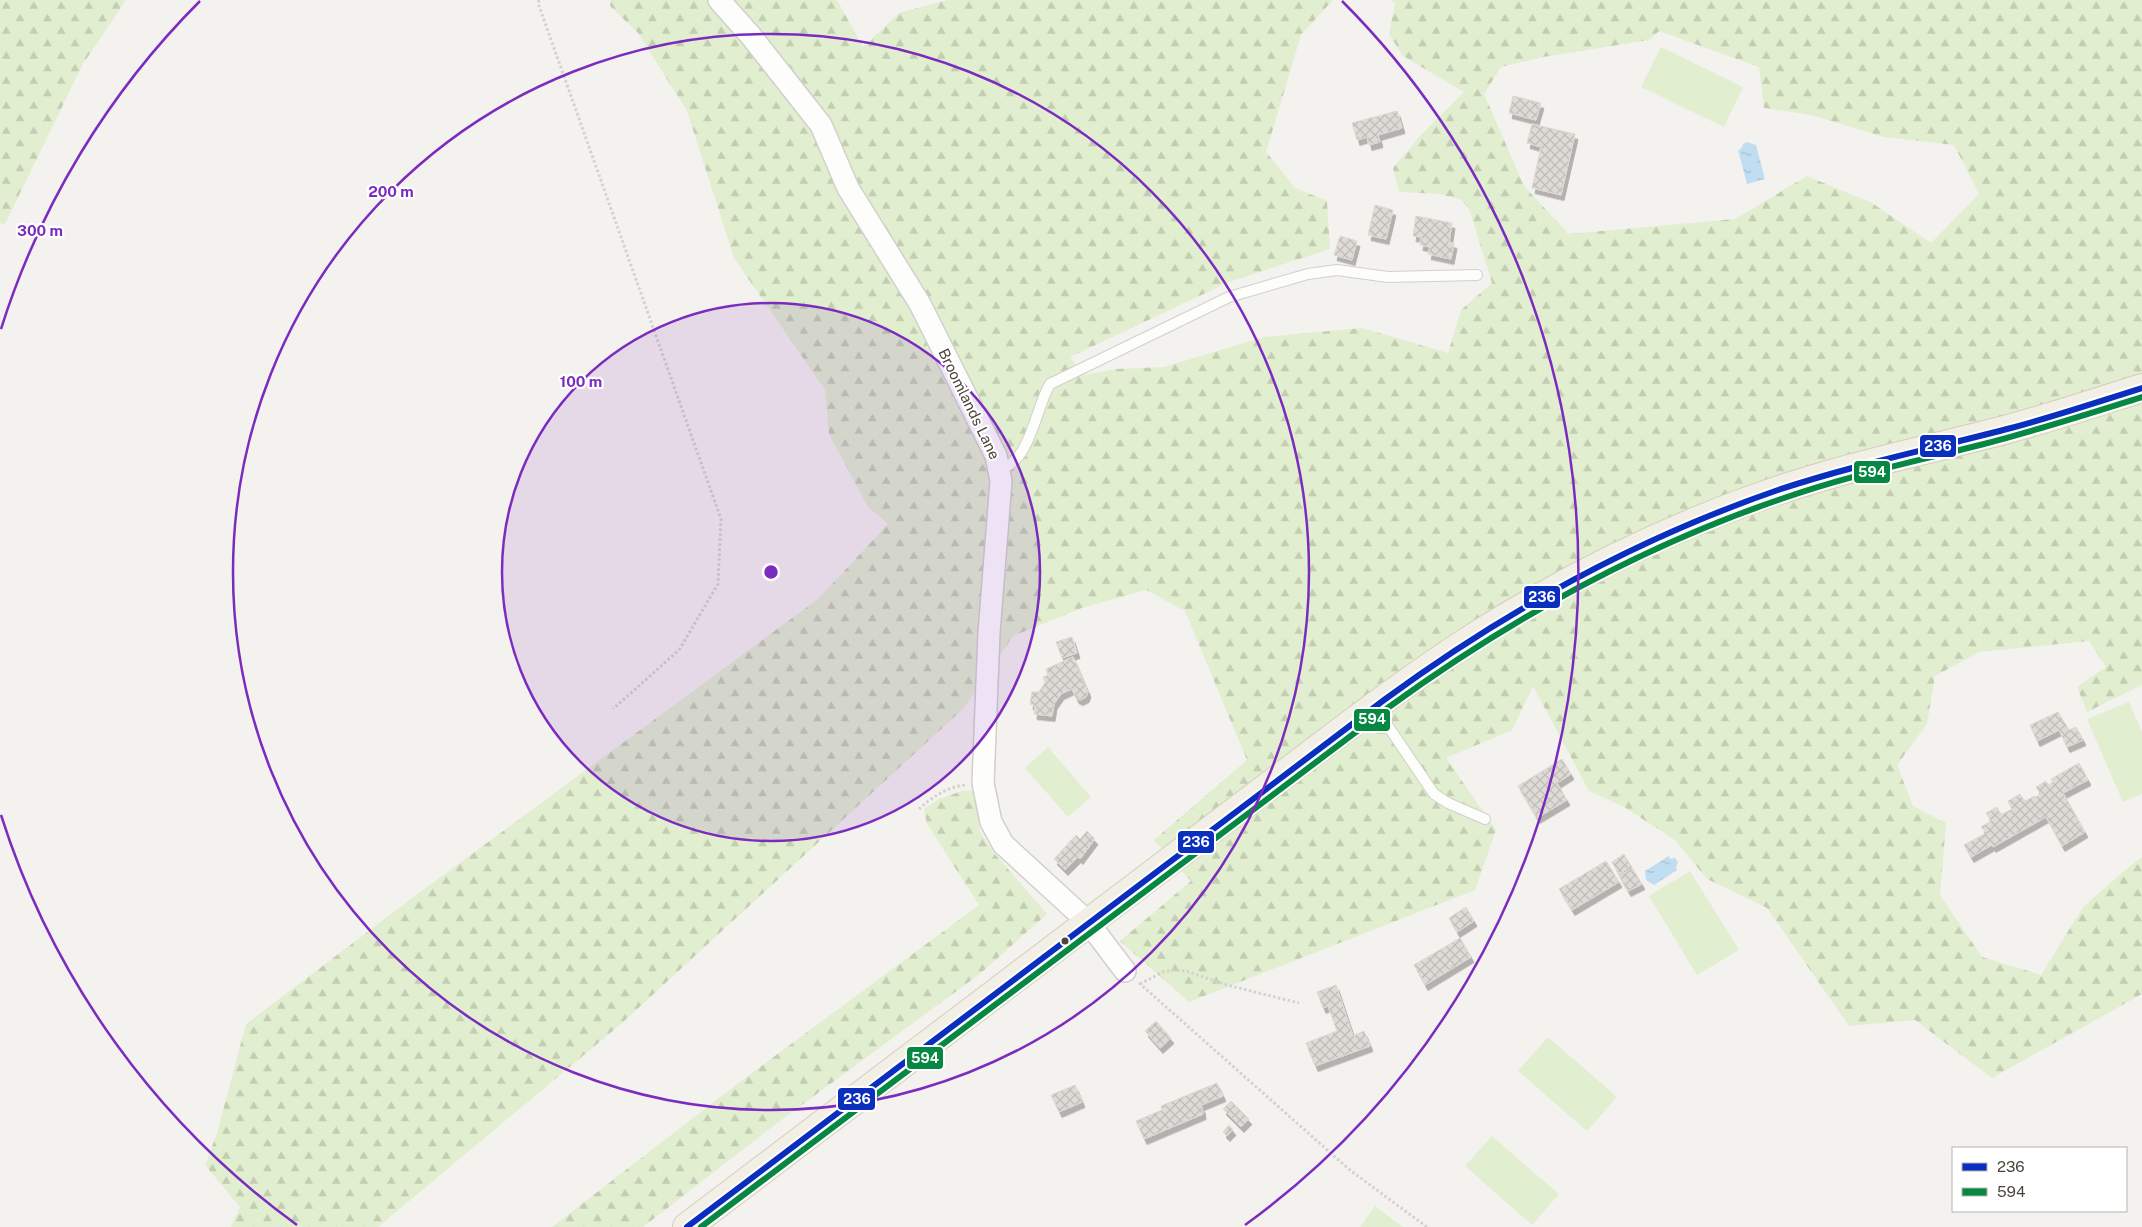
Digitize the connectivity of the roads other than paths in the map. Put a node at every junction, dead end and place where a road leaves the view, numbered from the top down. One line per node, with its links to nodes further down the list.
1 (719, 0): 4 (street, Broomlands Lane)
2 (1477, 275): 4 (lane)
3 (2142, 388): 5 (main road)
4 (1000, 469): 7 (street, Broomlands Lane)
5 (1374, 707): 6 (lane); 7 (main road)
6 (1485, 819)
7 (1088, 922): 8 (street, Broomlands Lane); 9 (main road)
8 (1132, 978)
9 (687, 1227)

